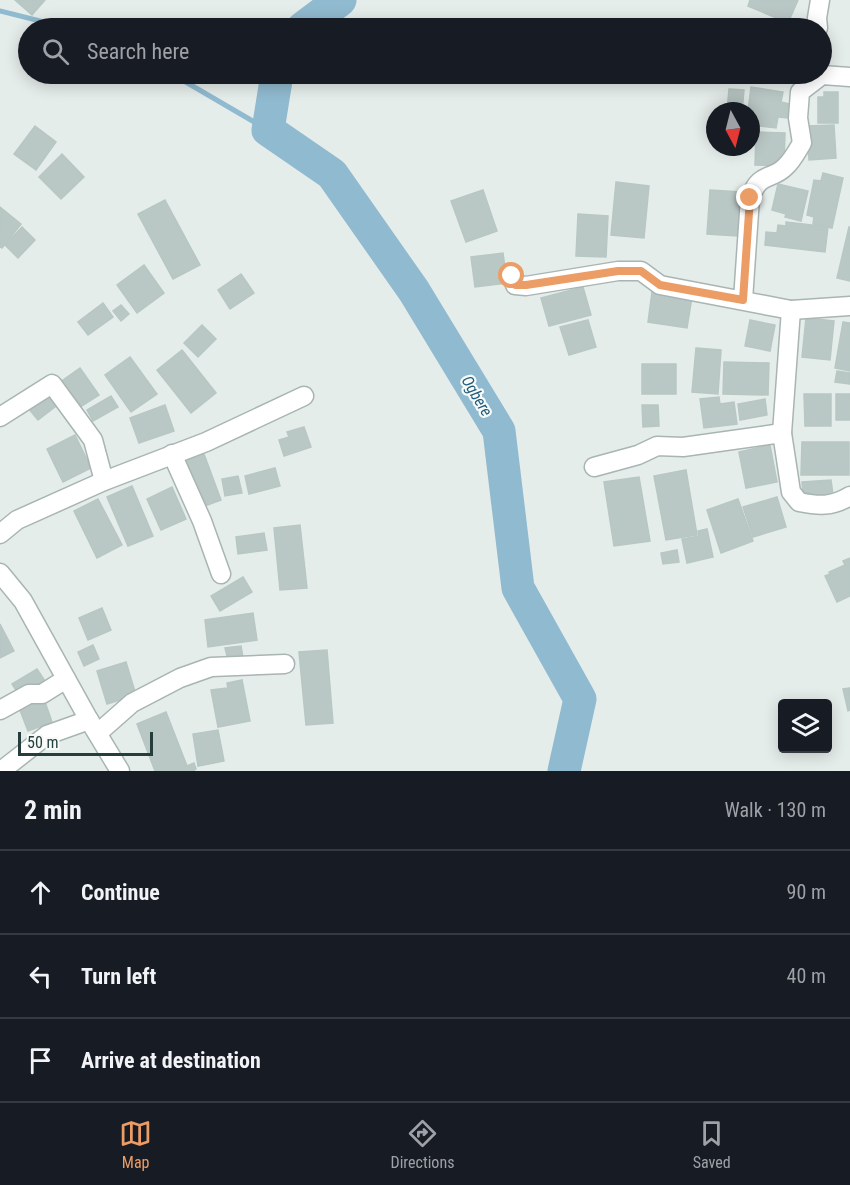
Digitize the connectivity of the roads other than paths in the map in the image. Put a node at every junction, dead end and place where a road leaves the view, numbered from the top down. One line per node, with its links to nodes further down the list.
1 (820, 0): 2 (street)
2 (817, 18)
3 (832, 74): 4 (street)
4 (850, 77)
5 (809, 84): 7 (street)
6 (512, 276): 7 (street)
7 (743, 300): 9 (street)
8 (850, 306): 9 (street)
9 (790, 310): 12 (street)
10 (304, 396): 13 (street)
11 (0, 417): 15 (street)
12 (782, 433): 14 (street); 16 (street)
13 (172, 454): 15 (street); 19 (street)
14 (594, 467)
15 (104, 481): 17 (street)
16 (850, 496)
17 (0, 534)
18 (0, 573): 21 (street)
19 (221, 574)
20 (285, 664): 23 (street)
21 (66, 679): 22 (street); 23 (street)
22 (0, 710)
23 (93, 727): 24 (street); 25 (street)
24 (1, 771)
25 (120, 771)

